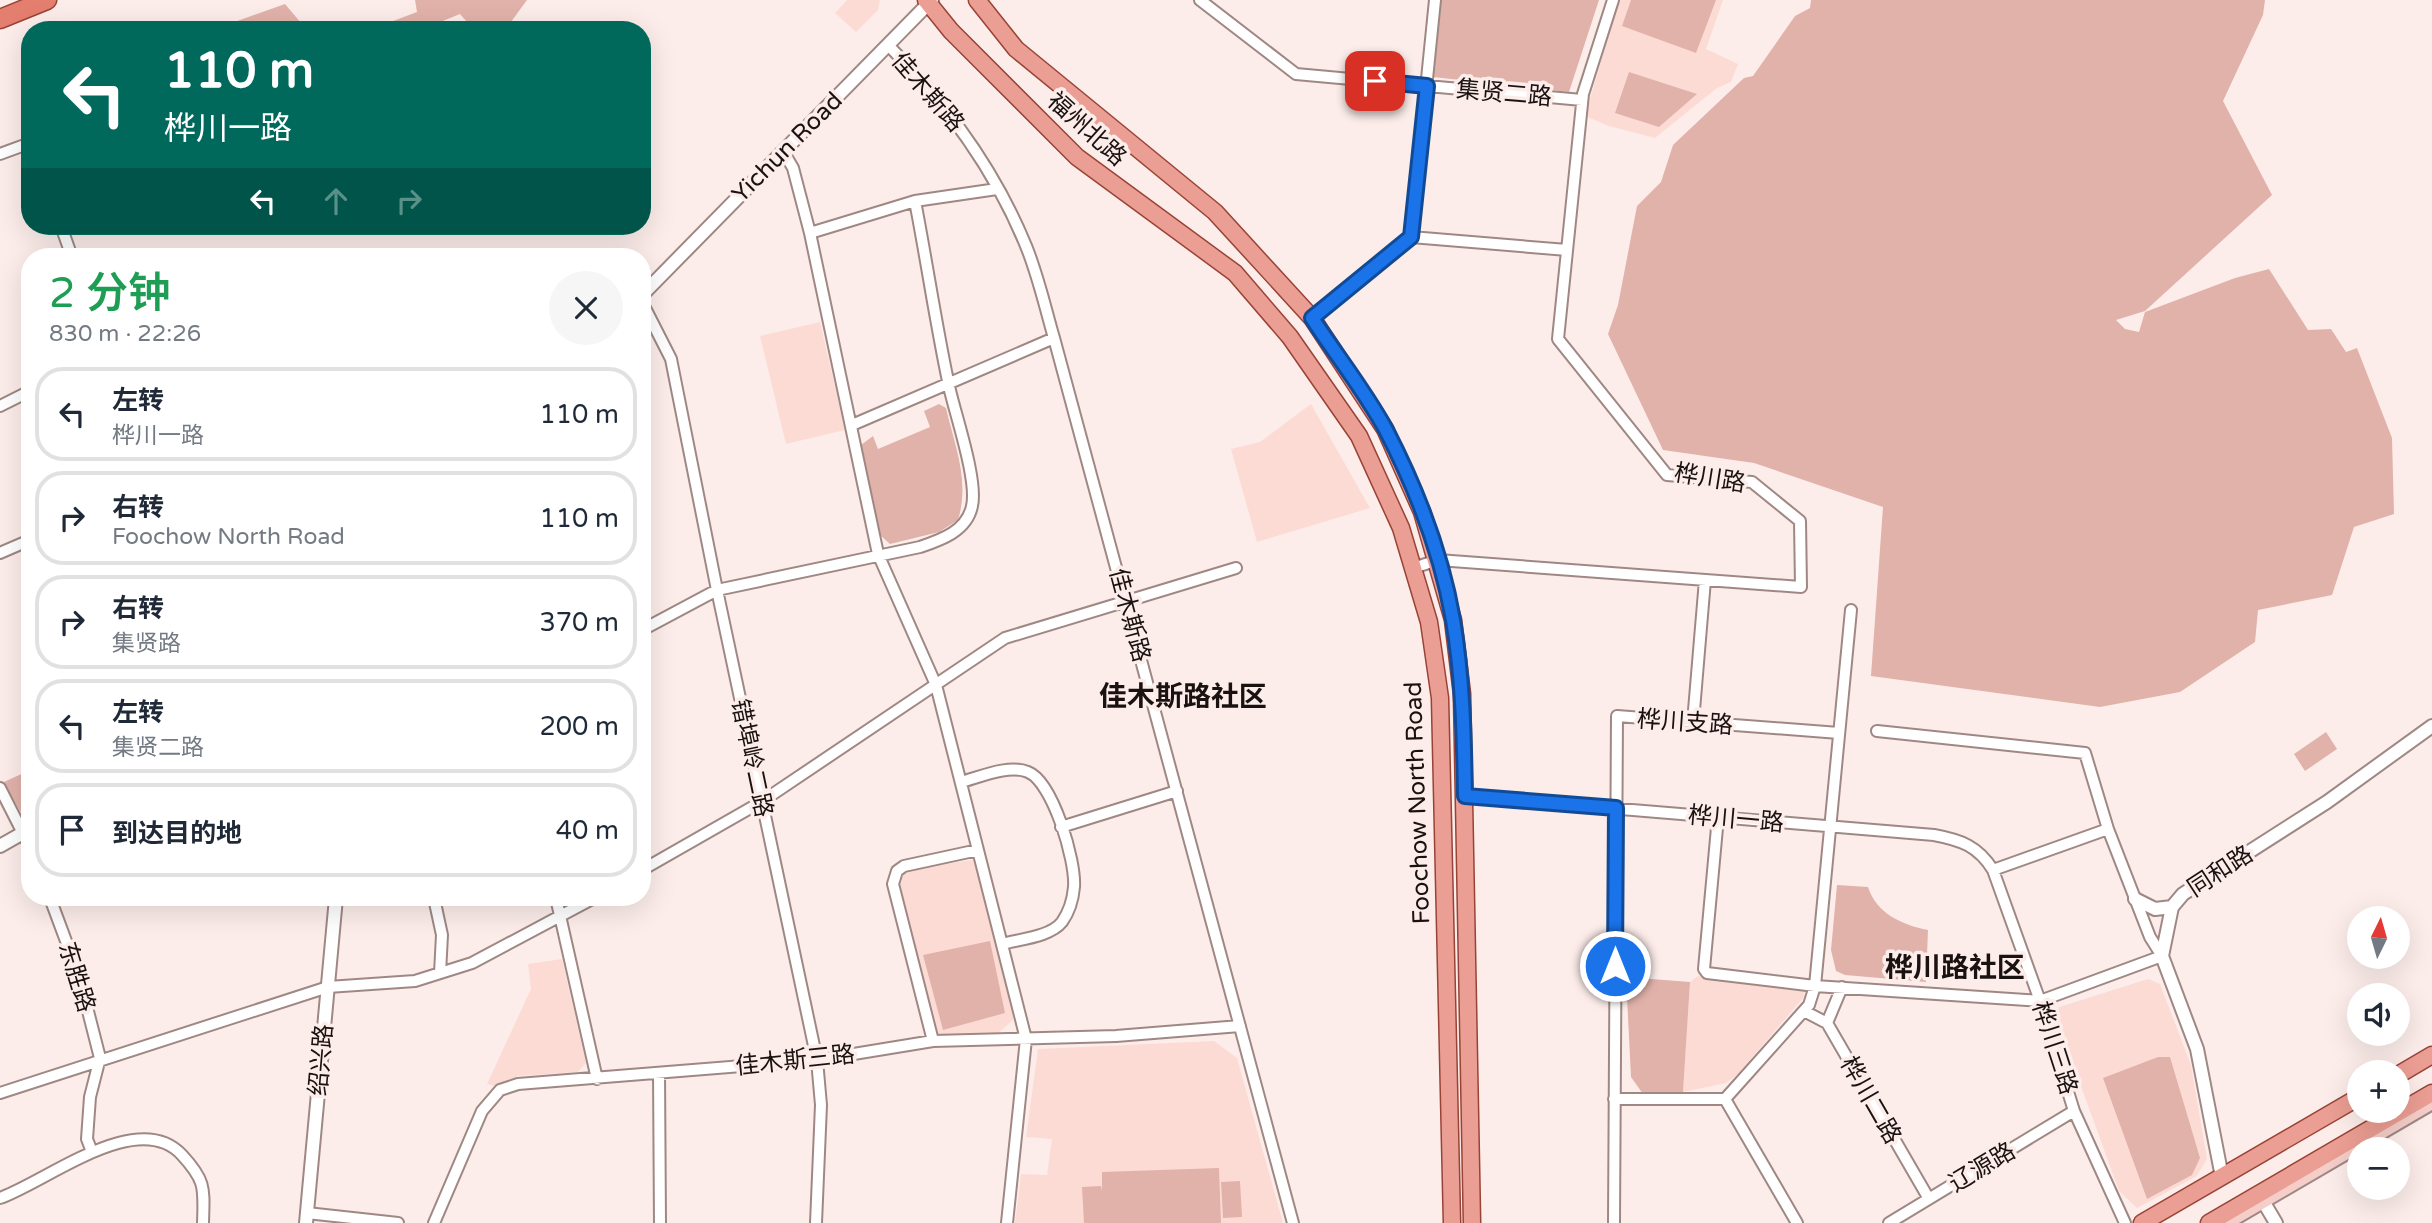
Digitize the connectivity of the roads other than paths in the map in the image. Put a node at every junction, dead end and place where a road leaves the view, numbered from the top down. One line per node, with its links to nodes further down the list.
1 (47, 0): 7 (highway)
2 (977, 0): 20 (main road, 福州北路)
3 (1200, 0): 9 (street, 集贤二路)
4 (1435, 0): 9 (street)
5 (1613, 0): 10 (street, 桦川路)
6 (929, 1): 8 (street, Yichun Road); 32 (main road, Foochow North Road)
7 (0, 19)
8 (888, 45): 12 (street, Yichun Road); 14 (street, 佳木斯路)
9 (1427, 86): 10 (street, 集贤二路); 17 (street)
10 (1582, 100): 18 (street, 桦川路)
11 (21, 146): 13 (street)
12 (783, 151): 16 (street); 19 (street, Yichun Road)
13 (0, 154)
14 (997, 189): 15 (street); 22 (street, 佳木斯路)
15 (915, 201): 16 (street); 23 (street)
16 (810, 233): 26 (street)
17 (1411, 237): 18 (street); 20 (street)
18 (1567, 250): 33 (street, 桦川路)
19 (651, 286)
20 (1312, 318): 30 (main road, Foochow North Road)
21 (651, 320): 34 (street, 错埠岭二路)
22 (1055, 338): 23 (street); 35 (street, 佳木斯路)
23 (949, 384): 26 (street); 29 (street)
24 (21, 396): 25 (street)
25 (0, 406)
26 (852, 425): 29 (street)
27 (21, 544): 28 (street)
28 (0, 553)
29 (878, 555): 34 (street); 38 (street)
30 (1438, 560): 32 (street, 桦川路); 33 (street, 桦川路); 46 (main road, Foochow North Road)
31 (1236, 568): 35 (street)
32 (1413, 568): 105 (main road, Foochow North Road)
33 (1706, 580): 39 (street)
34 (717, 590): 37 (street); 47 (street, 错埠岭二路)
35 (1126, 599): 38 (street); 45 (street, 佳木斯路)
36 (1851, 610): 42 (street)
37 (651, 625)
38 (936, 685): 43 (street); 47 (street)
39 (1692, 722): 42 (street, 桦川支路); 48 (street, 桦川支路)
40 (2432, 726): 65 (street, 同和路)
41 (1877, 732): 53 (street)
42 (1839, 733): 52 (street)
43 (961, 782): 51 (street); 56 (street)
44 (0, 788): 50 (street)
45 (1177, 791): 51 (street); 76 (street, 佳木斯路)
46 (1465, 796): 48 (street, 桦川一路); 106 (main road, Foochow North Road)
47 (761, 802): 57 (street); 81 (street, 错埠岭二路)
48 (1616, 808): 49 (street, 桦川一路); 87 (street, 桦川支路)
49 (1718, 817): 52 (street, 桦川一路); 70 (street)
50 (21, 821)
51 (1061, 827): 67 (street)
52 (1830, 827): 58 (street, 桦川一路); 70 (street)
53 (2108, 829): 58 (street); 59 (street)
54 (21, 834): 55 (street)
55 (0, 846)
56 (978, 850): 67 (street); 78 (street)
57 (651, 865)
58 (1993, 870): 73 (street, 桦川三路)
59 (2135, 898): 65 (street); 68 (street)
60 (53, 906): 80 (street, 东胜路)
61 (336, 906): 71 (street, 绍兴路)
62 (436, 906): 69 (street)
63 (558, 906): 66 (street)
64 (580, 906): 66 (street)
65 (2172, 907): 68 (street, 同和路)
66 (560, 917): 69 (street); 84 (street)
67 (1002, 944): 77 (street)
68 (2162, 956): 73 (street); 93 (street)
69 (440, 973): 71 (street)
70 (1815, 985): 72 (street); 74 (street)
71 (328, 987): 80 (street); 97 (street, 绍兴路)
72 (1842, 987): 73 (street); 75 (street)
73 (2040, 1001): 91 (street, 桦川三路)
74 (1804, 1011): 75 (street); 88 (street)
75 (1827, 1023): 96 (street, 桦川二路)
76 (1240, 1027): 77 (street, 佳木斯三路); 104 (street, 佳木斯路)
77 (1026, 1039): 78 (street, 佳木斯三路); 103 (street)
78 (933, 1041): 81 (street, 佳木斯三路)
79 (2432, 1055): 82 (main road)
80 (100, 1058): 85 (street); 92 (street)
81 (817, 1060): 83 (street, 佳木斯三路); 102 (street, 错埠岭二路)
82 (2410, 1068)
83 (659, 1073): 84 (street, 佳木斯三路); 101 (street)
84 (597, 1079): 100 (street, 佳木斯三路)
85 (0, 1093)
86 (2432, 1093): 94 (main road)
87 (1614, 1098): 88 (street); 107 (street, 桦川支路)
88 (1725, 1098): 108 (street)
89 (2432, 1102): 94 (main road)
90 (2347, 1104): 93 (main road)
91 (2074, 1111): 96 (street, 辽源路); 110 (street, 桦川三路)
92 (92, 1152): 95 (street); 98 (street)
93 (2222, 1177): 111 (main road)
94 (2265, 1195): 112 (main road); 113 (main road); 114 (street)
95 (0, 1198)
96 (1929, 1199): 109 (street, 辽源路)
97 (307, 1218): 99 (street)
98 (203, 1223)
99 (398, 1223)
100 (434, 1223)
101 (660, 1223)
102 (816, 1223)
103 (1007, 1223)
104 (1293, 1223)
105 (1452, 1223)
106 (1472, 1223)
107 (1614, 1223)
108 (1797, 1223)
109 (1889, 1223)
110 (2125, 1223)
111 (2142, 1223)
112 (2209, 1223)
113 (2225, 1223)
114 (2276, 1223)

